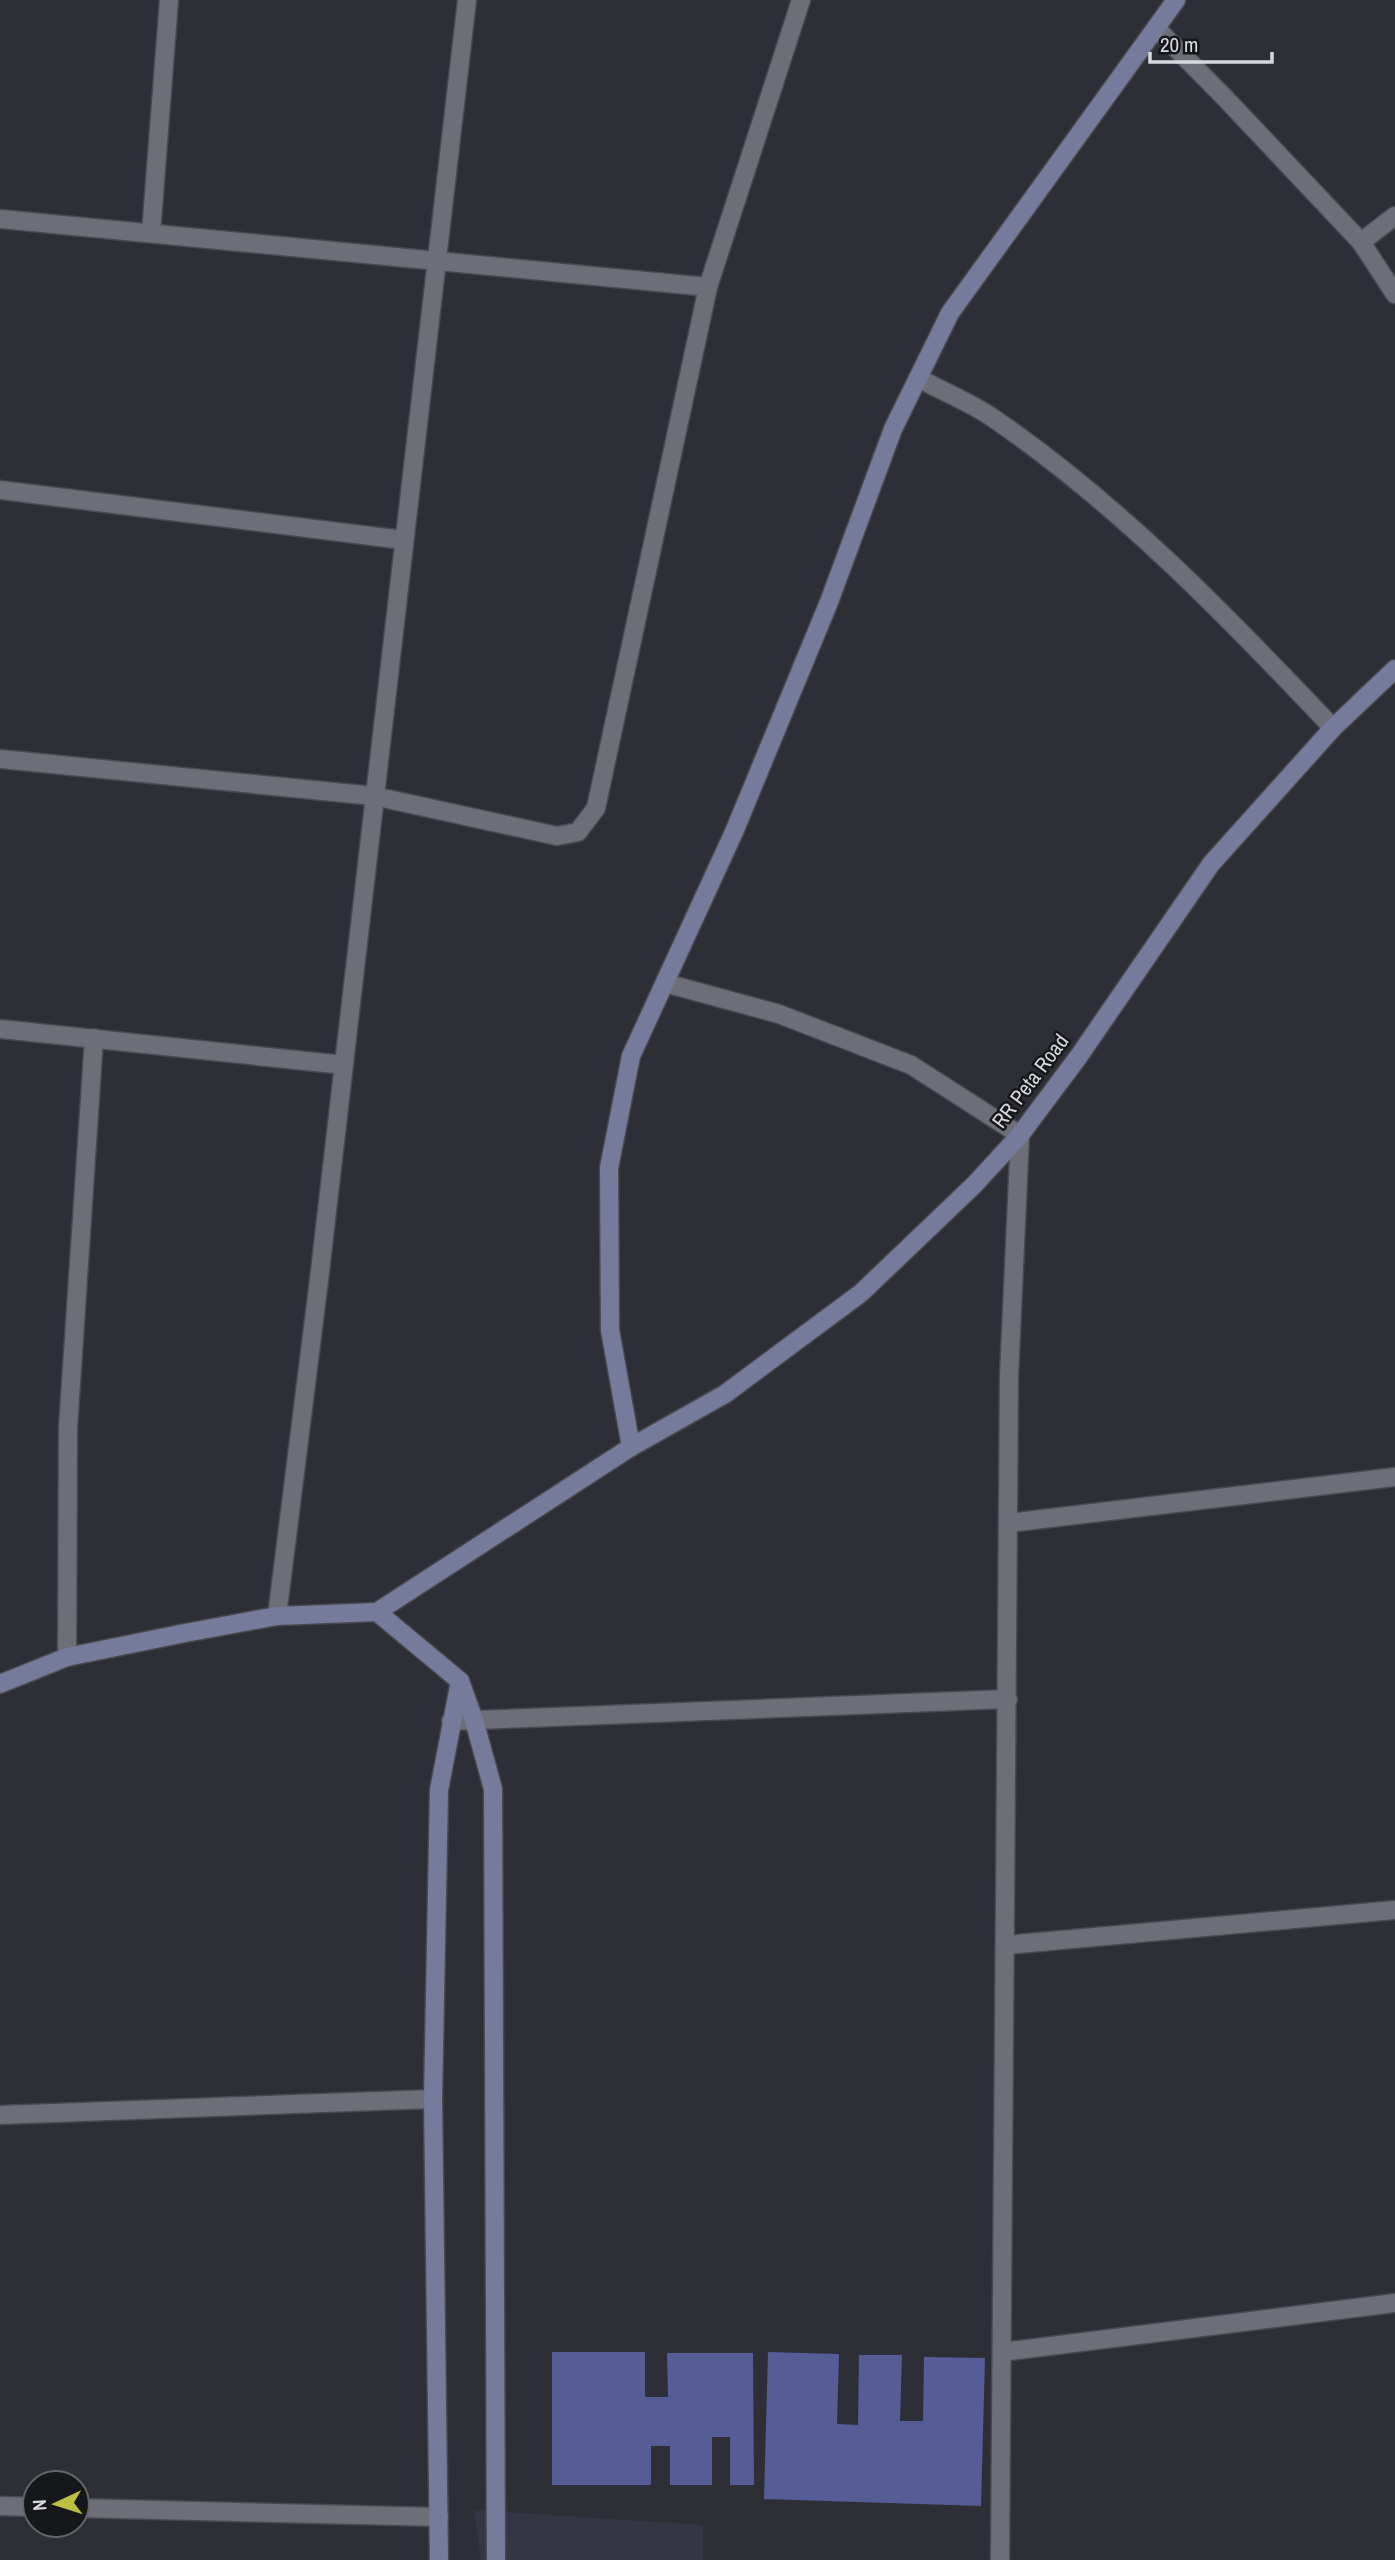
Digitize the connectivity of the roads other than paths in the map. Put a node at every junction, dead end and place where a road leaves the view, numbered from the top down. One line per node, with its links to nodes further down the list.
1 (169, 0): 8 (street)
2 (467, 0): 10 (street)
3 (801, 0): 11 (street)
4 (1176, 0): 5 (main road)
5 (1156, 28): 9 (street); 13 (main road)
6 (1395, 216): 9 (street)
7 (0, 219): 8 (street)
8 (151, 233): 10 (street)
9 (1361, 242): 12 (street)
10 (436, 259): 11 (street); 15 (street)
11 (708, 287): 19 (street)
12 (1395, 294)
13 (918, 377): 17 (street); 20 (main road)
14 (0, 490): 15 (street)
15 (404, 540): 19 (street)
16 (1395, 669): 17 (main road, RR Peta Road)
17 (1333, 728): 24 (main road, RR Peta Road)
18 (0, 760): 19 (street)
19 (374, 796): 23 (street)
20 (664, 983): 24 (street); 25 (main road)
21 (0, 1029): 22 (street)
22 (94, 1038): 23 (street); 30 (street)
23 (344, 1065): 29 (street)
24 (1020, 1135): 25 (main road, RR Peta Road); 27 (street)
25 (631, 1447): 28 (main road, RR Peta Road)
26 (1395, 1477): 27 (street)
27 (1009, 1523): 33 (street)
28 (377, 1612): 29 (main road); 31 (main road)
29 (277, 1616): 30 (main road)
30 (66, 1657): 32 (main road)
31 (460, 1681): 34 (main road); 35 (main road)
32 (0, 1684)
33 (1007, 1699): 34 (street); 37 (street)
34 (474, 1720): 35 (street); 47 (main road)
35 (451, 1721): 38 (main road)
36 (1395, 1910): 37 (street)
37 (1006, 1945): 41 (street)
38 (433, 2099): 39 (street); 45 (main road)
39 (0, 2115)
40 (1395, 2303): 41 (street)
41 (1002, 2352): 48 (street)
42 (0, 2506): 43 (street)
43 (21, 2507)
44 (91, 2508): 45 (street)
45 (439, 2517): 46 (main road)
46 (439, 2560)
47 (496, 2560)
48 (1000, 2560)

